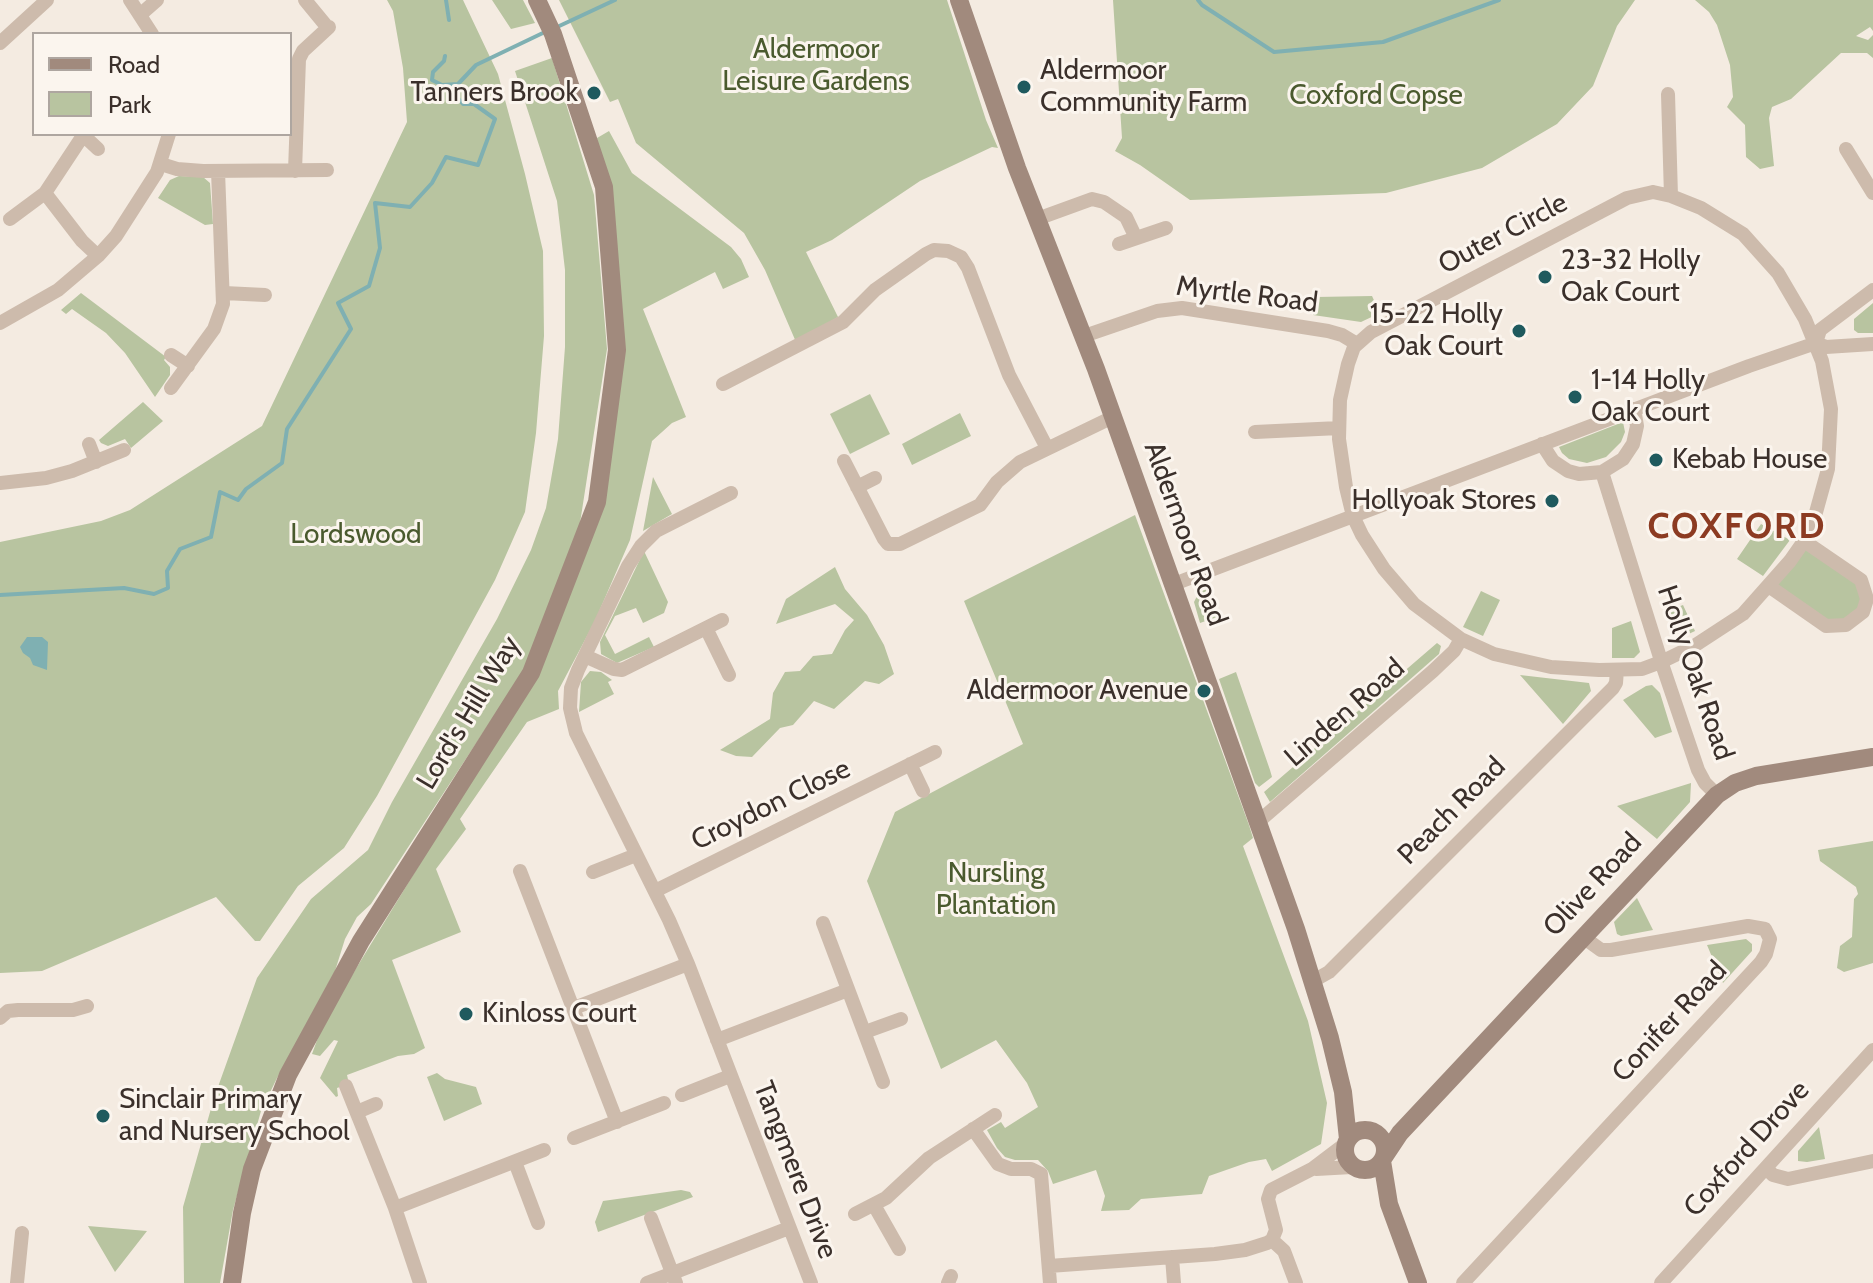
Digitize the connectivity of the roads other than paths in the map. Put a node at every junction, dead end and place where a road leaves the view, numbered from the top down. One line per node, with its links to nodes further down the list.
1 (47, 0): 9 (street)
2 (130, 0): 7 (street)
3 (157, 0): 7 (street)
4 (305, 0): 10 (street)
5 (537, 0): 130 (street, Lord's Hill Way)
6 (959, 0): 25 (street, Aldermoor Road)
7 (141, 14): 8 (street)
8 (151, 32)
9 (0, 43)
10 (294, 59): 20 (street)
11 (1668, 94): 23 (street)
12 (83, 136): 21 (street)
13 (85, 136): 15 (street)
14 (168, 136): 17 (street)
15 (98, 149)
16 (1846, 149): 22 (street)
17 (161, 164): 19 (street); 29 (street)
18 (327, 170): 20 (street)
19 (218, 171): 20 (street); 31 (street)
20 (295, 171)
21 (45, 193): 24 (street); 29 (street)
22 (1873, 193)
23 (1671, 196): 35 (street, Outer Circle); 36 (street, Outer Circle)
24 (10, 219)
25 (1037, 219): 27 (street); 34 (street, Aldermoor Road)
26 (1166, 228): 27 (street)
27 (1136, 238): 28 (street)
28 (1119, 244)
29 (98, 256): 33 (street)
30 (1873, 290): 35 (street)
31 (224, 293): 32 (street); 39 (street)
32 (265, 295)
33 (0, 323)
34 (1084, 336): 36 (street, Myrtle Road); 43 (street, Aldermoor Road)
35 (1816, 343): 37 (street); 42 (street); 58 (street, Outer Circle)
36 (1357, 344): 44 (street, Outer Circle)
37 (1873, 344)
38 (171, 355): 39 (street)
39 (188, 366): 41 (street)
40 (723, 384): 48 (street)
41 (171, 388)
42 (1634, 409): 47 (street); 52 (street)
43 (1113, 417): 48 (street); 59 (street, Aldermoor Road)
44 (1339, 428): 45 (street); 57 (street, Outer Circle)
45 (1255, 432)
46 (89, 444): 51 (street)
47 (1542, 444): 52 (street); 57 (street)
48 (1047, 448): 55 (street)
49 (124, 450): 51 (street)
50 (844, 461): 55 (street)
51 (96, 462): 54 (street)
52 (1602, 472): 65 (street, Holly Oak Road)
53 (875, 478): 55 (street)
54 (0, 483)
55 (857, 487)
56 (731, 493): 64 (street, Tangmere Drive)
57 (1353, 516): 59 (street); 63 (street, Outer Circle)
58 (1804, 541): 60 (street, Outer Circle); 60 (street)
59 (1174, 584): 73 (street, Aldermoor Road)
60 (1770, 587): 65 (street, Outer Circle)
61 (722, 620): 62 (street)
62 (706, 628): 64 (street); 67 (street)
63 (1461, 639): 66 (street, Outer Circle); 73 (street, Linden Road)
64 (585, 656): 74 (street, Tangmere Drive)
65 (1661, 662): 66 (street, Outer Circle); 72 (street, Holly Oak Road)
66 (1617, 670): 81 (street, Peach Road)
67 (729, 675)
68 (935, 752): 70 (street, Croydon Close)
69 (1873, 757): 72 (street, Olive Road)
70 (910, 764): 71 (street); 77 (street, Croydon Close)
71 (923, 791)
72 (1717, 795): 79 (street, Olive Road)
73 (1258, 822): 81 (street, Aldermoor Road)
74 (636, 855): 76 (street); 77 (street, Tangmere Drive)
75 (520, 871): 84 (street)
76 (593, 872)
77 (655, 891): 80 (street, Tangmere Drive)
78 (823, 923): 82 (street)
79 (1583, 937): 106 (street, Olive Road); 138 (street, Conifer Road)
80 (688, 964): 84 (street); 90 (street, Tangmere Drive)
81 (1313, 981): 97 (street, Aldermoor Road)
82 (848, 990): 89 (street); 90 (street)
83 (87, 1006): 85 (street)
84 (574, 1008): 103 (street)
85 (65, 1010): 86 (street); 88 (street)
86 (0, 1018)
87 (901, 1019): 89 (street)
88 (65, 1027)
89 (865, 1032): 92 (street)
90 (717, 1040): 94 (street, Tangmere Drive)
91 (1873, 1050): 114 (street, Coxford Drove)
92 (878, 1067): 93 (street); 95 (street)
93 (863, 1072)
94 (730, 1076): 98 (street, Tangmere Drive); 122 (street, Tangmere Drive)
95 (883, 1082)
96 (346, 1086): 101 (street)
97 (1343, 1092): 105 (street, Aldermoor Road); 108 (street, Aldermoor Road)
98 (682, 1095)
99 (664, 1103): 103 (street)
100 (376, 1104): 101 (street)
101 (357, 1112): 118 (street)
102 (995, 1115): 104 (street)
103 (617, 1122): 107 (street)
104 (973, 1129): 117 (street); 127 (street)
105 (1372, 1132): 106 (street); 108 (street); 110 (street)
106 (1400, 1133): 110 (street, Olive Road)
107 (574, 1138)
108 (1347, 1142): 113 (street); 115 (street)
109 (544, 1150): 112 (street)
110 (1383, 1159): 113 (street); 116 (street)
111 (1873, 1161): 114 (street)
112 (515, 1162): 118 (street); 121 (street)
113 (1355, 1168): 115 (street); 116 (street)
114 (1766, 1168): 139 (street, Coxford Drove)
115 (1312, 1169): 124 (street)
116 (1389, 1204): 137 (street)
117 (874, 1205): 119 (street); 125 (street)
118 (395, 1208): 131 (street)
119 (855, 1214)
120 (651, 1218): 128 (street)
121 (538, 1223)
122 (789, 1228): 128 (street); 133 (street, Tangmere Drive)
123 (22, 1233): 129 (street)
124 (1272, 1240): 126 (street); 136 (street)
125 (899, 1249)
126 (1172, 1257): 127 (street); 135 (street)
127 (1049, 1266): 134 (street)
128 (674, 1278): 132 (street)
129 (17, 1283)
130 (232, 1283)
131 (419, 1283)
132 (647, 1283)
133 (811, 1283)
134 (1050, 1283)
135 (1174, 1283)
136 (1296, 1283)
137 (1418, 1283)
138 (1463, 1283)
139 (1661, 1283)

